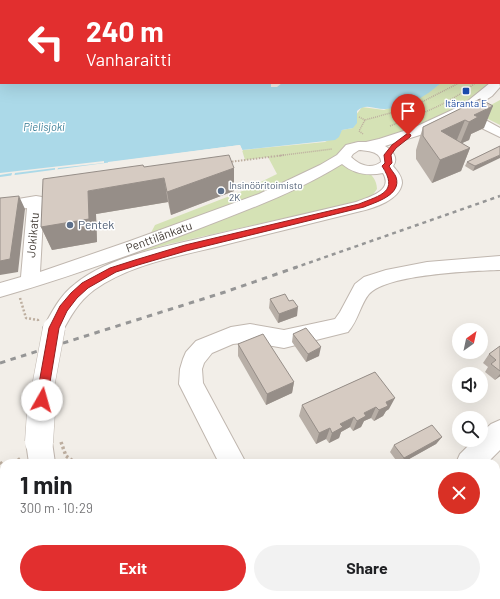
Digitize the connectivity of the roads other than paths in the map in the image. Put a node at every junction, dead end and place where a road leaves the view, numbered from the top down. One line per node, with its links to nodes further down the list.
1 (497, 84): 2 (street)
2 (458, 111): 3 (street); 4 (street)
3 (500, 132)
4 (408, 135): 5 (street); 7 (street)
5 (368, 146): 6 (street); 7 (street)
6 (344, 158): 7 (street); 10 (street, Penttilänkatu)
7 (382, 164): 13 (street, bridge)
8 (0, 207): 10 (street, Jokikatu)
9 (500, 263): 14 (street)
10 (31, 282): 11 (street, Penttilänkatu)
11 (0, 290)
12 (500, 432): 15 (street)
13 (40, 449)
14 (231, 459)
15 (473, 459)

